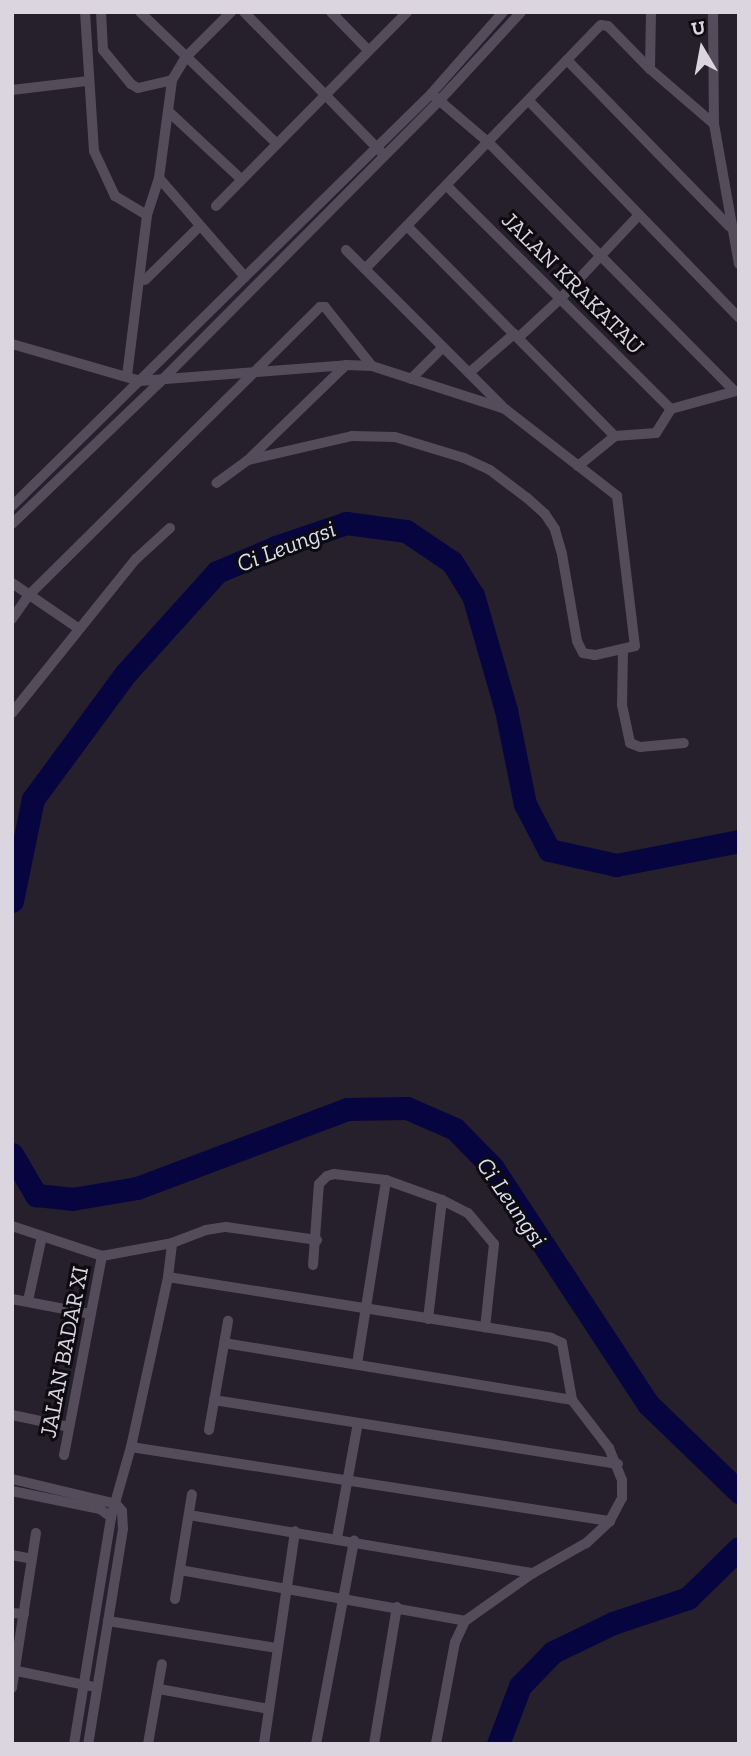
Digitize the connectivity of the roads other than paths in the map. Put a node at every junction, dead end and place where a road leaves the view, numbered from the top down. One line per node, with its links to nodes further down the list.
1 (85, 12): 17 (street)
2 (101, 12): 16 (street)
3 (140, 12): 13 (street)
4 (244, 12): 19 (street)
5 (331, 12): 12 (street)
6 (407, 12): 12 (street)
7 (503, 12): 20 (street)
8 (521, 12): 20 (street)
9 (651, 12): 15 (street)
10 (713, 12): 23 (street)
11 (227, 14): 13 (street)
12 (368, 50): 19 (street)
13 (186, 57): 16 (street); 25 (street)
14 (567, 60): 15 (street); 21 (street); 35 (street)
15 (650, 69): 23 (street)
16 (172, 80): 22 (street)
17 (89, 81): 18 (street); 31 (street)
18 (12, 90)
19 (326, 96): 25 (street); 26 (street)
20 (435, 97): 24 (street); 26 (street)
21 (529, 101): 24 (street); 32 (street)
22 (168, 111): 27 (street); 28 (street)
23 (714, 124): 35 (street)
24 (489, 143): 29 (street); 37 (street)
25 (277, 144): 28 (street)
26 (380, 152): 40 (street); 54 (street)
27 (159, 178): 31 (street); 33 (street)
28 (242, 179): 30 (street)
29 (447, 186): 34 (street); 42 (street, JALAN KRAKATAU)
30 (216, 206)
31 (147, 215): 51 (street)
32 (639, 215): 37 (street); 43 (street)
33 (200, 226): 40 (street); 41 (street)
34 (407, 226): 39 (street); 44 (street)
35 (730, 227): 38 (street)
36 (346, 250): 39 (street)
37 (599, 255): 42 (street); 55 (street)
38 (739, 264)
39 (365, 269): 46 (street)
40 (245, 277): 53 (street)
41 (145, 280)
42 (561, 298): 44 (street); 57 (street, JALAN KRAKATAU)
43 (739, 318)
44 (516, 336): 50 (street); 58 (street)
45 (12, 344): 51 (street)
46 (443, 347): 50 (street); 52 (street)
47 (346, 365): 48 (street); 49 (street); 59 (street)
48 (372, 366): 49 (street); 52 (street)
49 (259, 371): 54 (street); 66 (street)
50 (469, 373): 56 (street)
51 (127, 376): 53 (street)
52 (411, 379): 56 (street)
53 (140, 381): 54 (street); 62 (street)
54 (160, 382): 63 (street)
55 (736, 390): 57 (street)
56 (505, 409): 60 (street)
57 (671, 409): 58 (street)
58 (615, 436): 60 (street)
59 (248, 460): 61 (street); 69 (street)
60 (578, 466): 69 (street)
61 (216, 483)
62 (12, 506)
63 (12, 524)
64 (170, 528): 68 (street)
65 (12, 583): 66 (street)
66 (29, 595): 67 (street); 68 (street)
67 (12, 619)
68 (78, 628): 70 (street)
69 (623, 650): 71 (street)
70 (12, 713)
71 (684, 743)
72 (386, 1180): 73 (street); 76 (street); 83 (street)
73 (442, 1200): 85 (street); 87 (street)
74 (12, 1226): 75 (street)
75 (42, 1236): 78 (street); 82 (street)
76 (317, 1240): 77 (street); 79 (street)
77 (172, 1243): 78 (street); 80 (street)
78 (102, 1256): 84 (street, JALAN BADAR XI)
79 (313, 1265)
80 (168, 1277): 83 (street); 96 (street)
81 (12, 1299): 82 (street)
82 (27, 1301): 84 (street)
83 (363, 1309): 85 (street); 89 (street)
84 (91, 1314): 94 (street, JALAN BADAR XI)
85 (428, 1319): 87 (street)
86 (228, 1321): 88 (street)
87 (485, 1328): 91 (street)
88 (224, 1343): 89 (street); 90 (street)
89 (357, 1364): 91 (street)
90 (214, 1400): 93 (street); 95 (street)
91 (572, 1401): 98 (street)
92 (12, 1415): 94 (street)
93 (358, 1423): 98 (street); 100 (street)
94 (69, 1427): 97 (street, JALAN BADAR XI)
95 (209, 1430)
96 (131, 1447): 100 (street); 103 (street)
97 (64, 1455)
98 (618, 1464): 106 (street)
99 (12, 1479): 103 (street)
100 (348, 1481): 106 (street); 109 (street)
101 (12, 1491): 105 (street)
102 (192, 1494): 104 (street)
103 (116, 1504): 105 (street); 121 (street)
104 (189, 1515): 107 (street); 113 (street)
105 (111, 1517): 126 (street)
106 (610, 1521): 114 (street)
107 (296, 1531): 109 (street); 115 (street)
108 (36, 1533): 112 (street)
109 (337, 1538): 110 (street)
110 (354, 1541): 114 (street); 116 (street)
111 (12, 1555): 112 (street)
112 (32, 1559): 120 (street)
113 (180, 1570): 115 (street); 117 (street)
114 (534, 1573): 122 (street)
115 (286, 1588): 116 (street); 123 (street)
116 (344, 1598): 118 (street); 135 (street)
117 (175, 1599)
118 (397, 1606): 122 (street); 136 (street)
119 (12, 1613): 120 (street)
120 (24, 1614): 125 (street)
121 (108, 1621): 123 (street); 128 (street)
122 (465, 1621): 137 (street)
123 (276, 1648): 130 (street)
124 (162, 1664): 129 (street)
125 (14, 1671): 126 (street); 127 (street)
126 (84, 1684): 128 (street); 131 (street)
127 (12, 1688)
128 (97, 1688): 132 (street)
129 (159, 1689): 130 (street); 133 (street)
130 (269, 1709): 134 (street)
131 (74, 1744)
132 (88, 1744)
133 (148, 1744)
134 (264, 1744)
135 (316, 1744)
136 (374, 1744)
137 (436, 1744)

